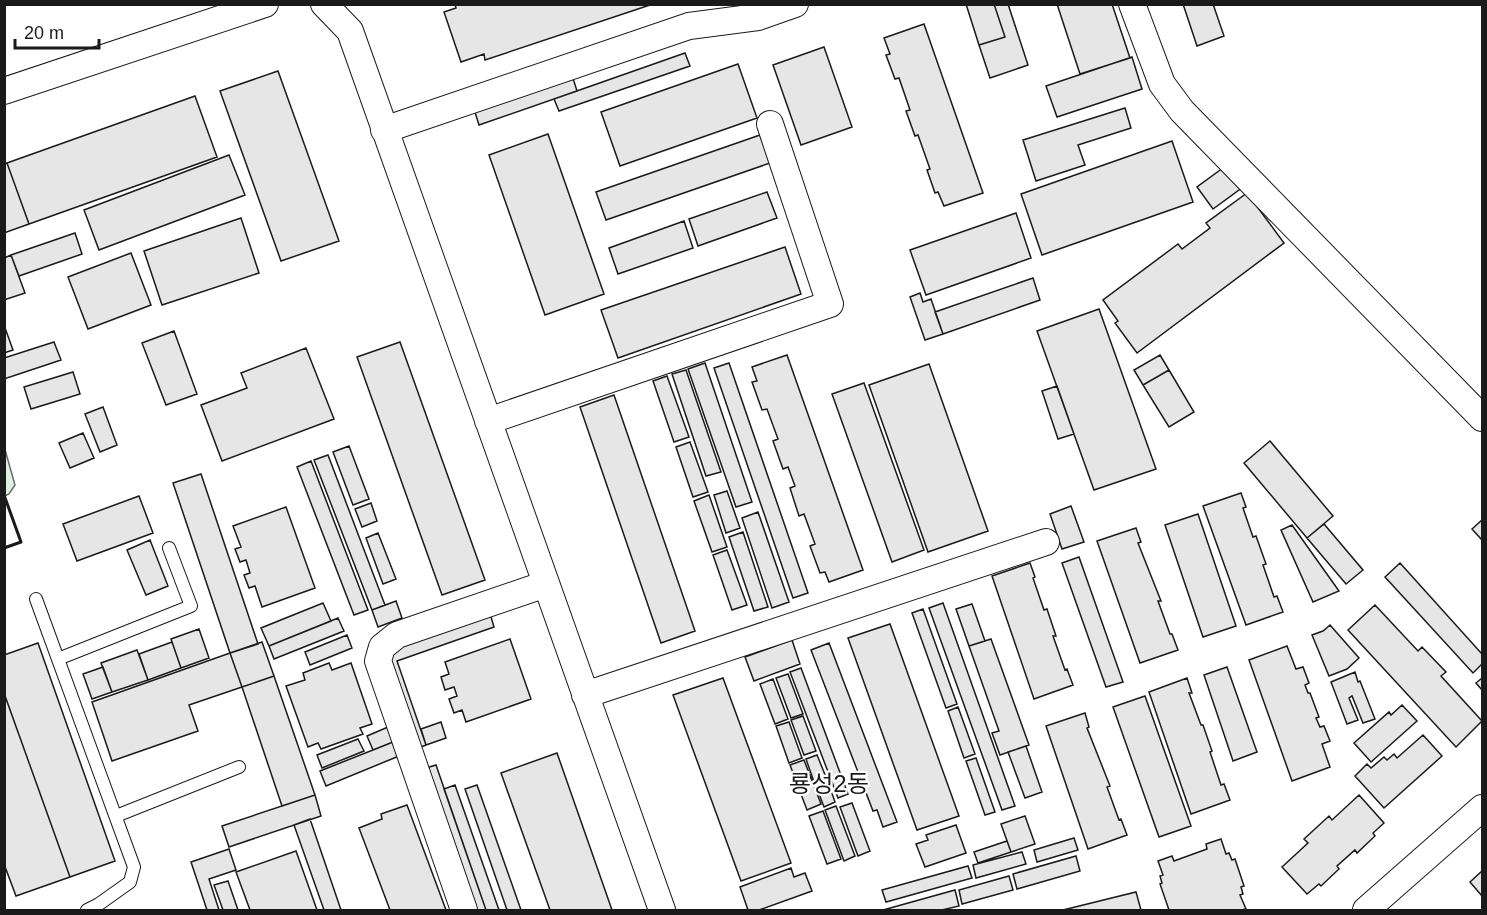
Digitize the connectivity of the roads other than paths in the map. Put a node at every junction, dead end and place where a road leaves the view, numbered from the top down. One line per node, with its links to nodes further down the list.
1 (266, 4): 5 (street)
2 (324, 4): 7 (street)
3 (795, 4): 7 (street)
4 (1132, 4): 8 (street)
5 (4, 91)
6 (770, 124): 9 (street)
7 (384, 130): 9 (street)
8 (1482, 418)
9 (488, 421): 12 (street)
10 (1047, 542): 15 (street)
11 (169, 548): 14 (lane)
12 (546, 584): 15 (street); 21 (street)
13 (36, 599): 14 (lane)
14 (58, 659): 18 (lane)
15 (585, 694): 22 (street)
16 (239, 766): 18 (lane)
17 (1482, 808): 23 (street)
18 (116, 816): 19 (lane)
19 (101, 907): 20 (lane)
20 (87, 910)
21 (464, 910)
22 (662, 910)
23 (1366, 910)

